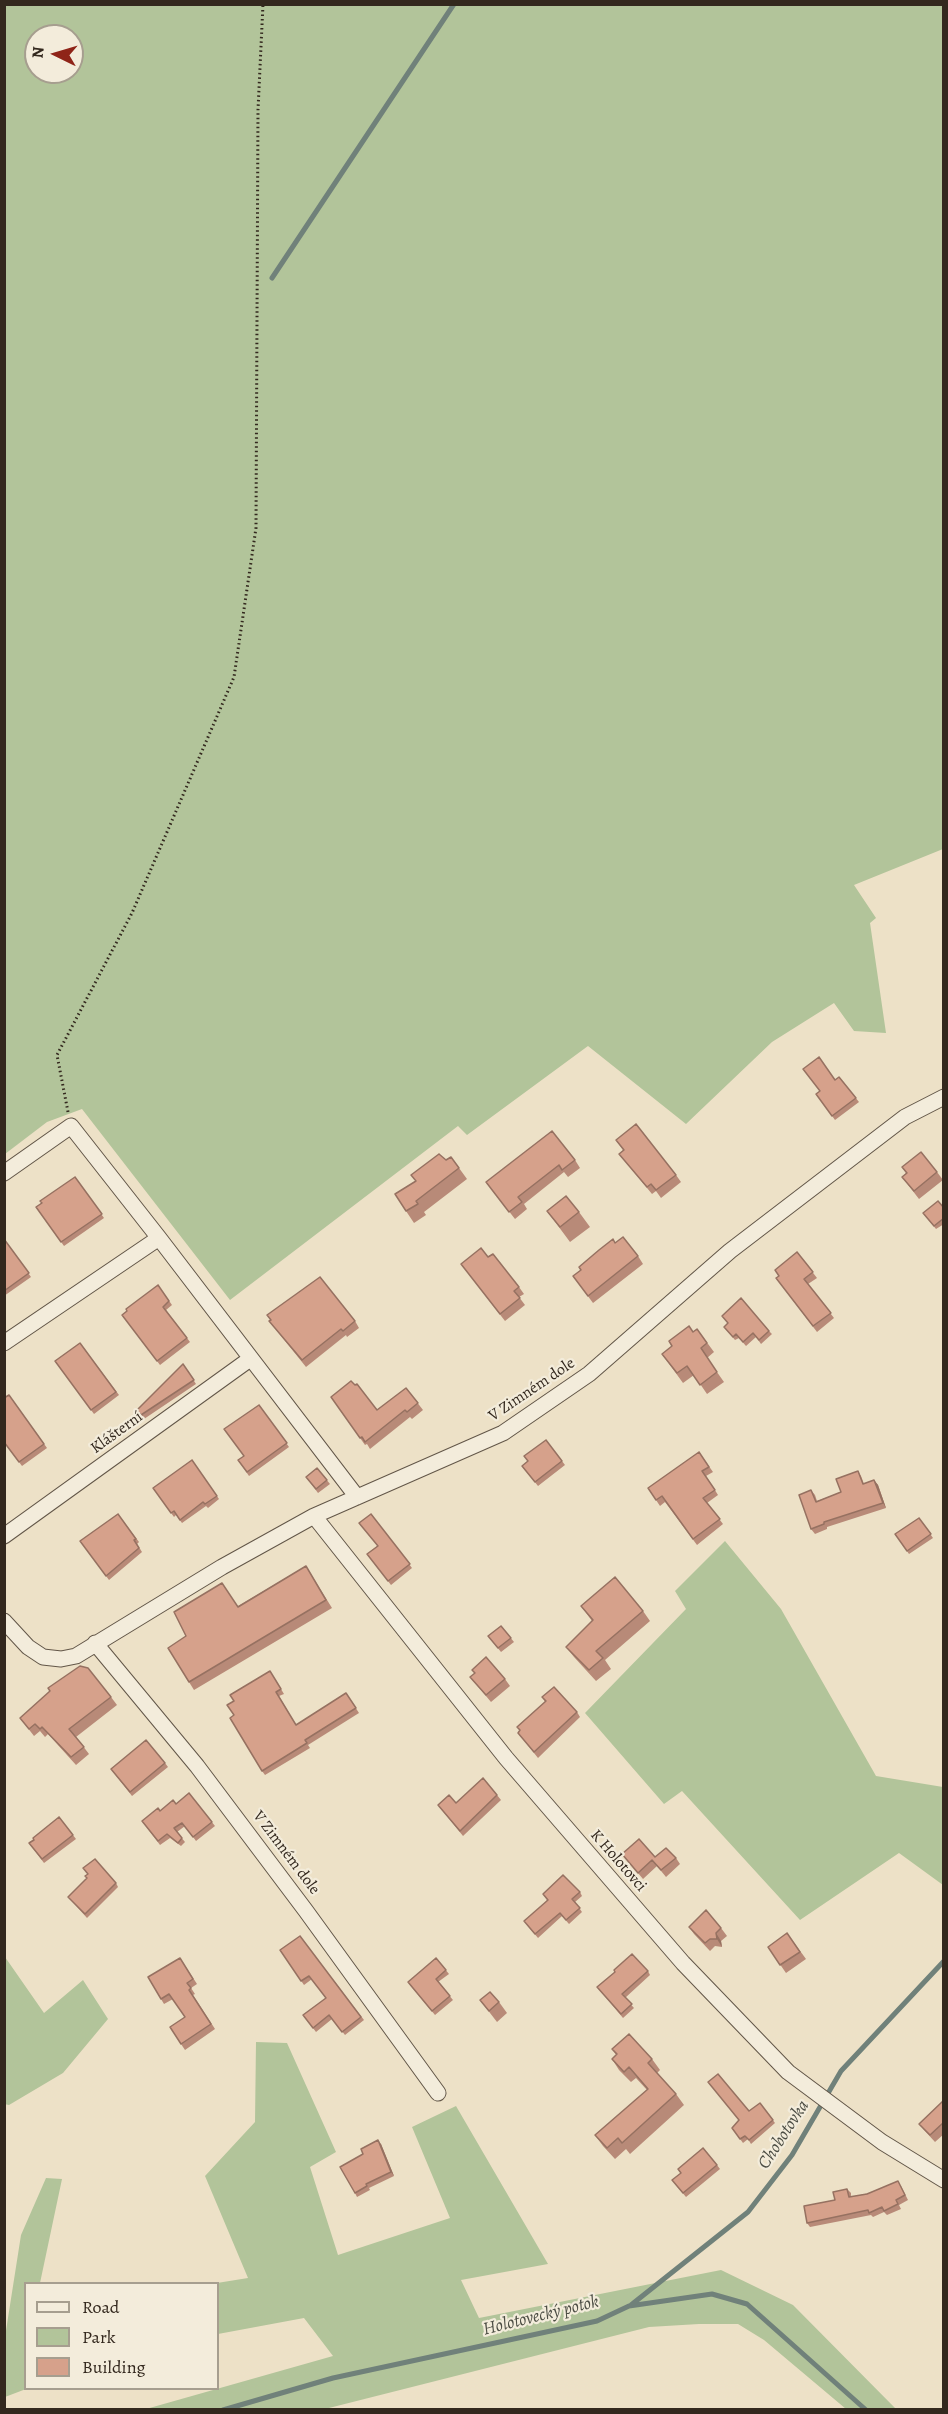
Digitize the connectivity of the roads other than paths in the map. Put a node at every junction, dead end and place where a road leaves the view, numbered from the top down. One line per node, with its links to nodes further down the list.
1 (944, 1097): 6 (street, V Zimném dole)
2 (4, 1173): 3 (street)
3 (159, 1238): 4 (street); 5 (street)
4 (4, 1343)
5 (250, 1359): 6 (street); 8 (street, Klášterní)
6 (357, 1497): 7 (street, V Zimném dole)
7 (314, 1515): 10 (street, V Zimném dole); 12 (street, K Holotovci)
8 (4, 1536)
9 (4, 1621): 10 (street, V Zimném dole)
10 (95, 1643): 11 (street, V Zimném dole)
11 (438, 2093)
12 (944, 2180)

